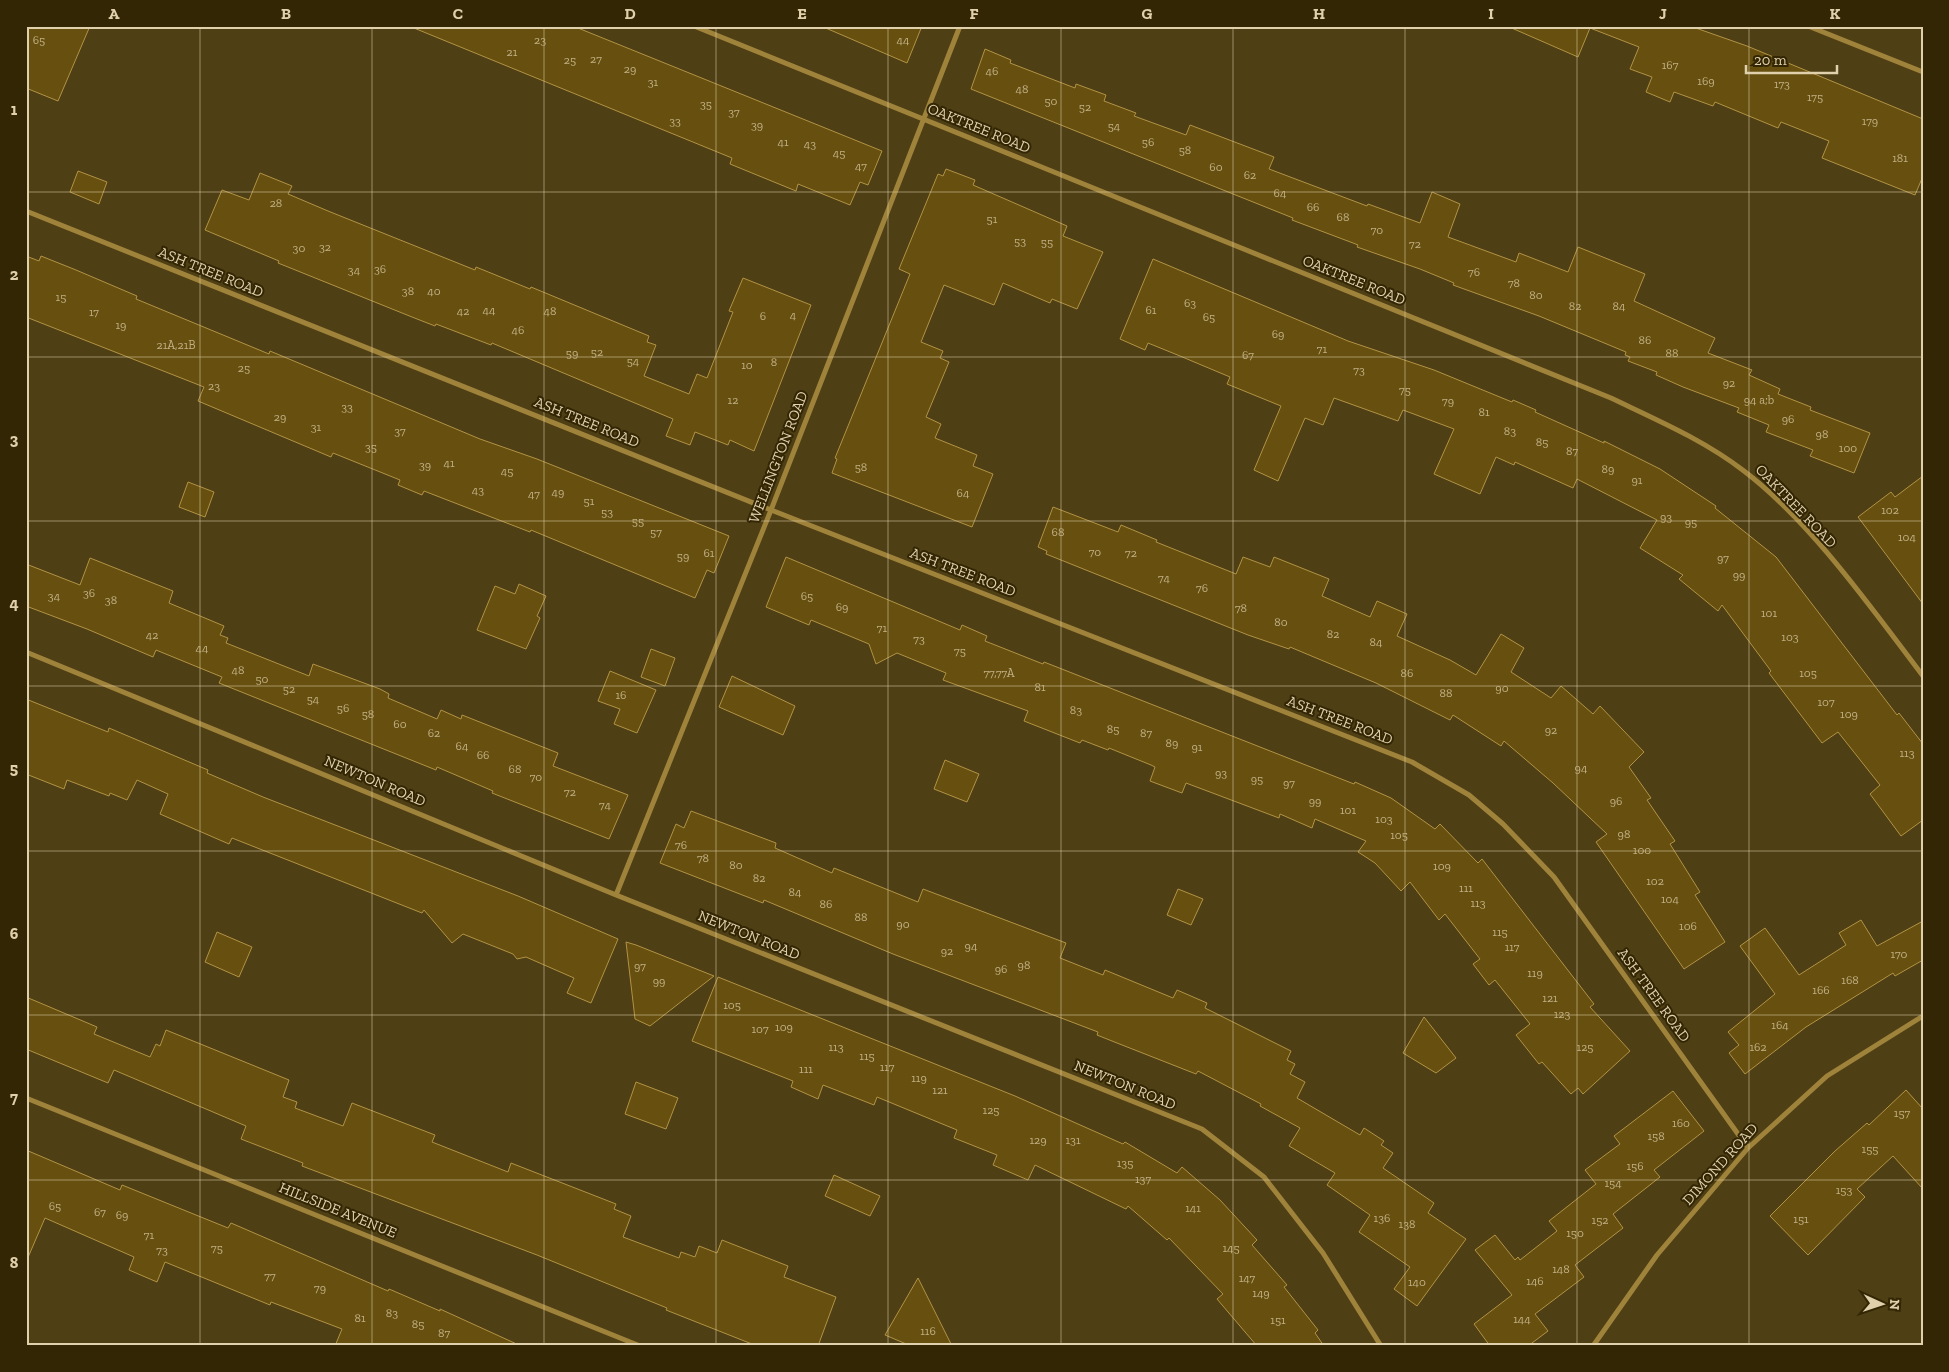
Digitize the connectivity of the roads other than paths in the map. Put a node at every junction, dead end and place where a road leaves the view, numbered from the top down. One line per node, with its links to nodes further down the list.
1 (694, 26): 5 (street, OAKTREE ROAD)
2 (960, 26): 5 (street, WELLINGTON ROAD)
3 (1808, 26): 4 (street)
4 (1923, 72)
5 (924, 119): 7 (street, WELLINGTON ROAD); 9 (street, OAKTREE ROAD)
6 (26, 211): 7 (street, ASH TREE ROAD)
7 (772, 510): 10 (street, WELLINGTON ROAD); 13 (street, ASH TREE ROAD)
8 (26, 652): 10 (street, NEWTON ROAD)
9 (1923, 676)
10 (616, 896): 15 (street, NEWTON ROAD)
11 (1923, 1016): 13 (street, DIMOND ROAD)
12 (26, 1098): 14 (street, HILLSIDE AVENUE)
13 (1748, 1148): 16 (street, DIMOND ROAD)
14 (640, 1346)
15 (1381, 1346)
16 (1593, 1346)

